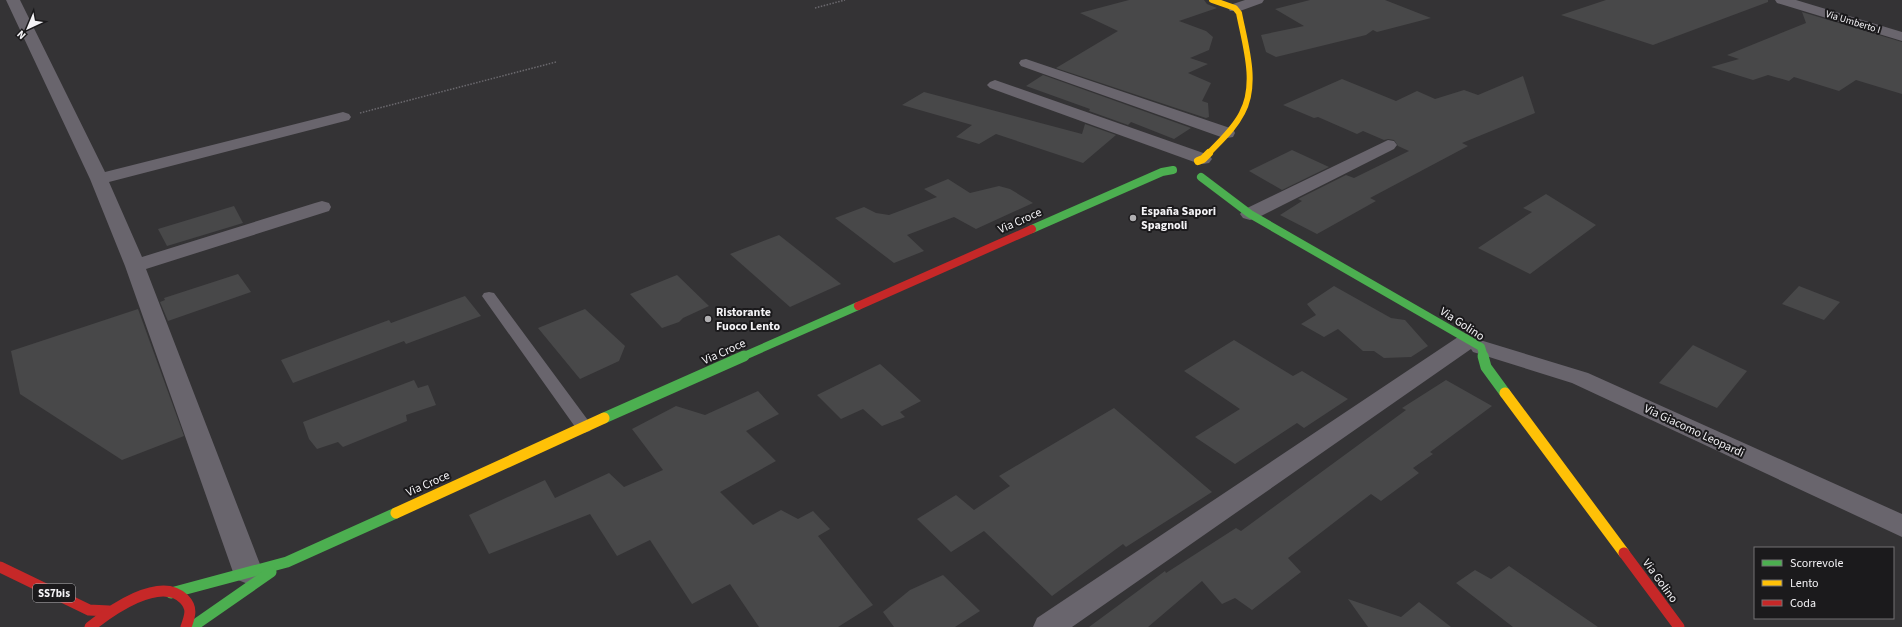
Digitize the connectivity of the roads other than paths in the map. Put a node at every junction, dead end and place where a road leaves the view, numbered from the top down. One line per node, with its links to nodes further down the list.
1 (13, 0): 15 (street)
2 (1212, 0): 5 (street)
3 (1257, 0): 5 (street)
4 (1782, 0): 6 (street, Via Umberto I)
5 (1235, 8): 10 (street)
6 (1902, 37)
7 (1026, 63): 10 (street)
8 (995, 85): 12 (street)
9 (343, 118): 15 (street)
10 (1227, 133): 12 (street)
11 (1388, 145): 17 (street)
12 (1202, 169): 13 (street, Via Croce); 17 (street, Via Golino)
13 (1173, 170): 14 (street); 21 (street, Via Croce)
14 (1182, 176)
15 (99, 179): 18 (street)
16 (322, 207): 18 (street)
17 (1250, 214): 20 (street, Via Golino)
18 (135, 266): 25 (street)
19 (489, 296): 21 (lane)
20 (1475, 343): 22 (street, Via Giacomo Leopardi); 31 (street); 32 (street, Via Golino)
21 (584, 427): 23 (street, Via Croce)
22 (1902, 526)
23 (287, 562): 25 (street, Via Croce); 30 (street, Via Croce)
24 (0, 567): 27 (street, SS7bis)
25 (248, 572): 26 (street, Via Croce)
26 (171, 593): 27 (street, Via Croce); 29 (street)
27 (109, 611): 28 (street)
28 (90, 627)
29 (186, 627)
30 (192, 627)
31 (1048, 627)
32 (1679, 627)

